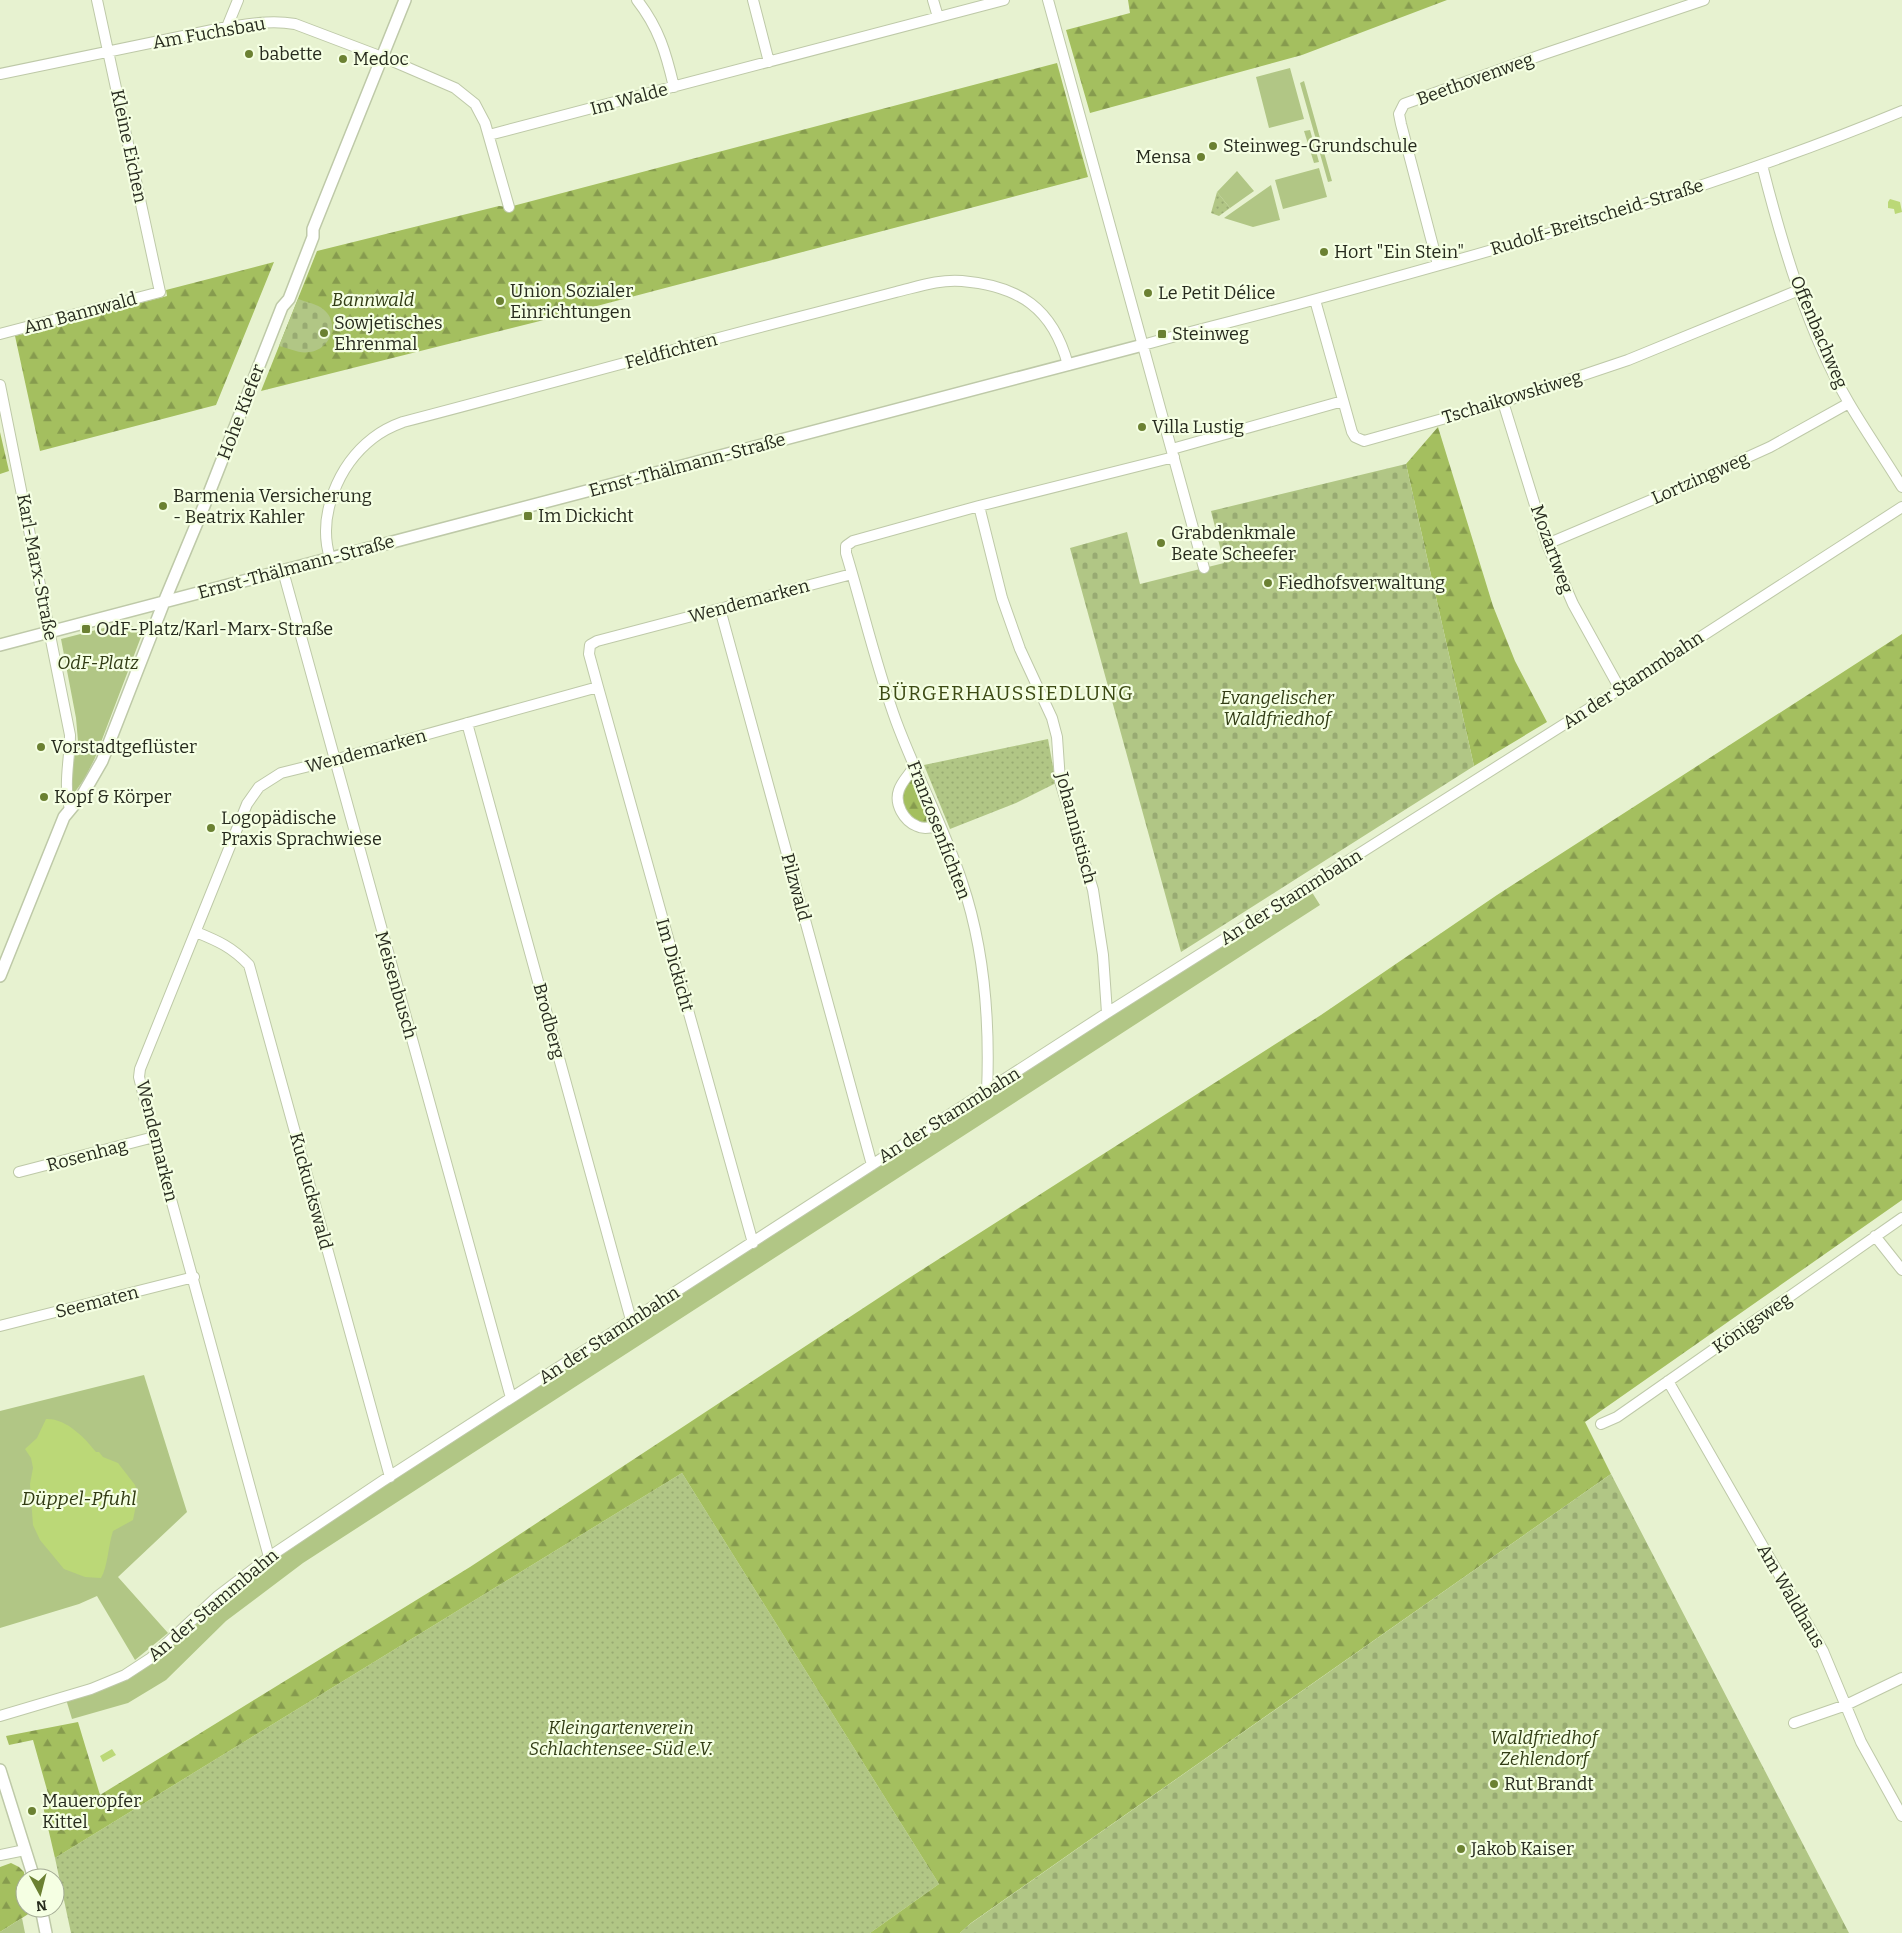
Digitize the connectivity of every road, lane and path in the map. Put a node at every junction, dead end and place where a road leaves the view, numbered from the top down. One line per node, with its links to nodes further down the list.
1 (97, 0): 12 (street, Kleine Eichen)
2 (238, 0): 11 (street)
3 (404, 0): 13 (street, Hohe Kiefer)
4 (637, 0): 16 (street)
5 (753, 0): 14 (street)
6 (933, 0): 10 (street)
7 (1004, 0): 10 (street, Im Walde)
8 (1048, 0): 26 (street)
9 (1704, 0): 21 (street, Beethovenweg)
10 (938, 18): 14 (street, Im Walde)
11 (227, 27): 12 (street, Am Fuchsbau); 13 (street, Am Fuchsbau)
12 (108, 52): 15 (street, Am Fuchsbau); 23 (street, Kleine Eichen)
13 (381, 57): 18 (street, Am Fuchsbau); 41 (street, Hohe Kiefer)
14 (768, 62): 16 (street, Im Walde)
15 (0, 74)
16 (674, 87): 18 (street, Im Walde)
17 (1902, 111): 19 (street, Rudolf-Breitscheid-Straße)
18 (489, 135): 20 (street, Am Fuchsbau)
19 (1762, 165): 21 (street, Rudolf-Breitscheid-Straße); 22 (street, Offenbachweg)
20 (509, 207)
21 (1438, 265): 24 (street, Rudolf-Breitscheid-Straße)
22 (1799, 290): 30 (street, Tschaikowskiweg); 31 (street, Offenbachweg)
23 (160, 292): 25 (street, Am Bannwald)
24 (1315, 300): 26 (street, Rudolf-Breitscheid-Straße); 29 (street, Tschaikowskiweg)
25 (0, 334)
26 (1143, 346): 27 (street, Ernst-Thälmann-Straße); 32 (street)
27 (1068, 364): 37 (street, Ernst-Thälmann-Straße); 37 (street, Feldfichten)
28 (0, 385): 43 (street, Karl-Marx-Straße)
29 (1343, 401): 30 (street, Tschaikowskiweg); 32 (street)
30 (1503, 402): 36 (street, Mozartweg)
31 (1849, 403): 33 (street, Offenbachweg); 36 (street, Lortzingweg)
32 (1173, 453): 34 (street); 38 (street)
33 (1902, 487)
34 (979, 506): 40 (street); 54 (street, Johannistisch)
35 (1902, 507): 46 (street, An der Stammbahn)
36 (1547, 544): 46 (street, Mozartweg)
37 (330, 558): 39 (street, Ernst-Thälmann-Straße)
38 (1204, 568)
39 (283, 570): 41 (street, Ernst-Thälmann-Straße); 48 (street, Meisenbusch)
40 (852, 574): 42 (street, Wendemarken); 49 (street, Franzosenfichten)
41 (164, 602): 43 (street, Ernst-Thälmann-Straße); 50 (street, Hohe Kiefer)
42 (720, 609): 45 (street, Wendemarken); 57 (street, Pilzwald)
43 (50, 631): 44 (street, Ernst-Thälmann-Straße); 50 (street, Karl-Marx-Straße)
44 (0, 645)
45 (598, 687): 47 (street, Wendemarken); 61 (street, Im Dickicht)
46 (1620, 689): 54 (street, An der Stammbahn)
47 (467, 723): 48 (street, Wendemarken); 64 (street, Brodberg)
48 (334, 760): 52 (street, Wendemarken); 67 (street, Meisenbusch)
49 (914, 767): 51 (street, Franzosenfichten); 51 (street)
50 (67, 813): 53 (street)
51 (940, 826): 55 (street, Franzosenfichten)
52 (196, 932): 56 (street, Wendemarken); 69 (street, Kuckuckswald)
53 (0, 976)
54 (1107, 1013): 55 (street, An der Stammbahn)
55 (987, 1092): 57 (street, An der Stammbahn)
56 (154, 1137): 58 (street, Rosenhag); 63 (street, Wendemarken)
57 (872, 1165): 61 (street, An der Stammbahn)
58 (19, 1172)
59 (1902, 1218): 60 (street, Königsweg)
60 (1875, 1236): 62 (street); 66 (street, Königsweg)
61 (752, 1243): 64 (street, An der Stammbahn)
62 (1902, 1270)
63 (194, 1277): 65 (street, Seematen); 70 (street, Wendemarken)
64 (631, 1320): 67 (street, An der Stammbahn)
65 (0, 1326)
66 (1668, 1381): 68 (street, Königsweg); 72 (street, Am Waldhaus)
67 (511, 1398): 69 (street, An der Stammbahn)
68 (1601, 1424)
69 (390, 1477): 70 (street, An der Stammbahn)
70 (269, 1557): 73 (street, An der Stammbahn)
71 (1902, 1678): 72 (street)
72 (1846, 1705): 74 (street); 76 (street, Am Waldhaus)
73 (0, 1716)
74 (1794, 1723)
75 (0, 1770): 77 (street)
76 (1902, 1816)
77 (25, 1850): 78 (street); 79 (street)
78 (0, 1855)
79 (31, 1868)
80 (43, 1918): 81 (street)
81 (46, 1933)

